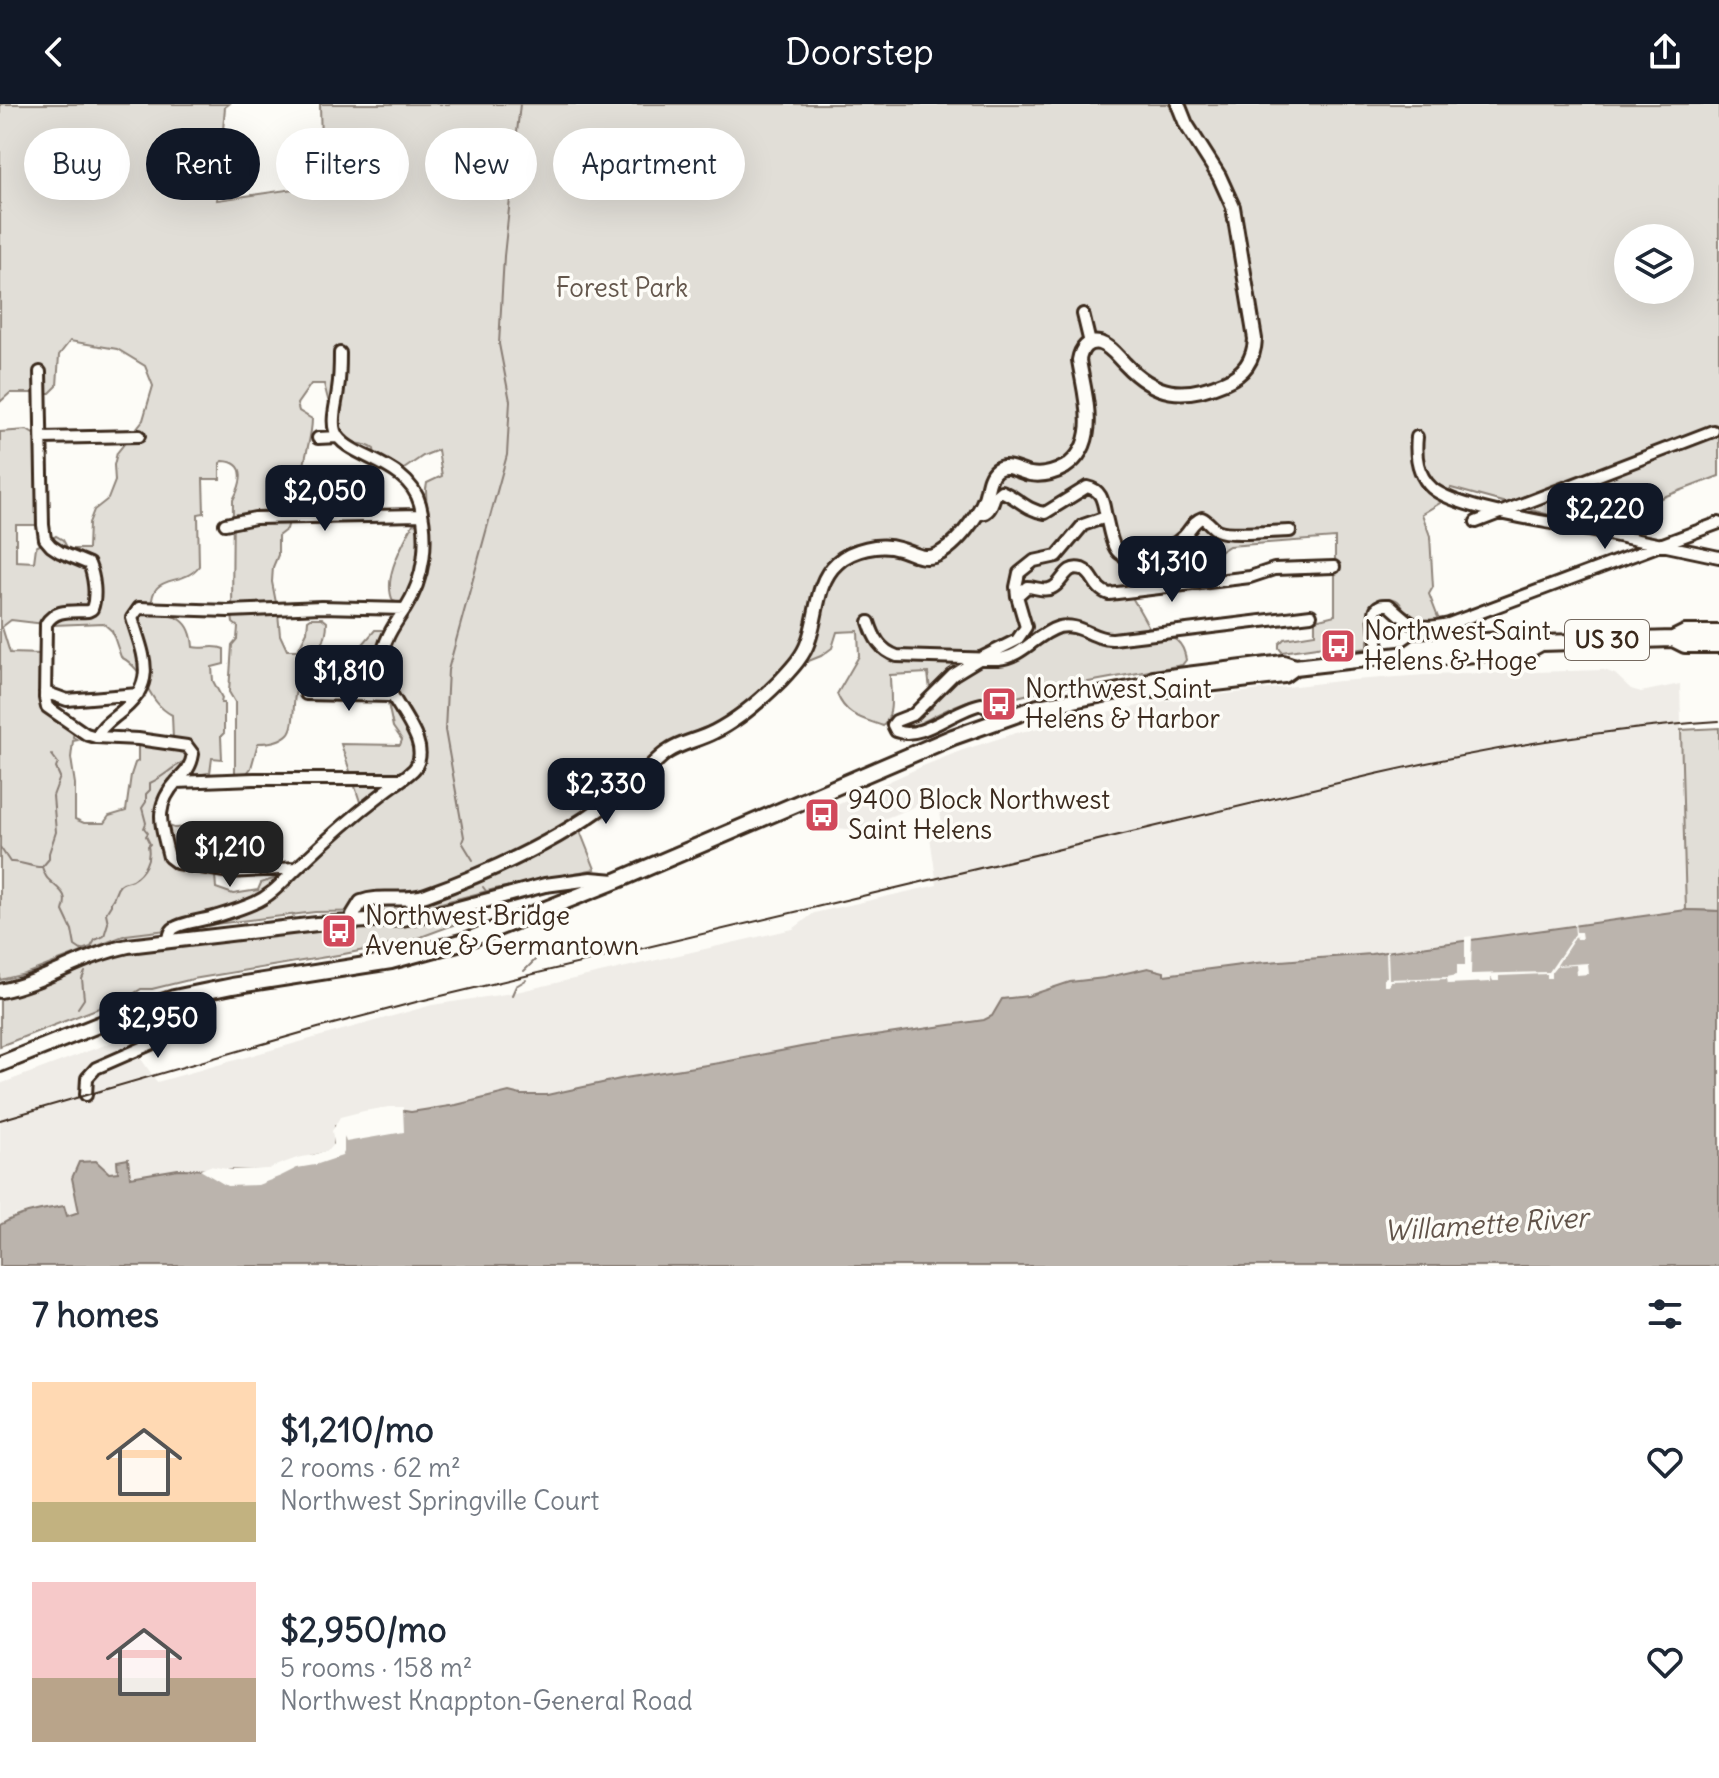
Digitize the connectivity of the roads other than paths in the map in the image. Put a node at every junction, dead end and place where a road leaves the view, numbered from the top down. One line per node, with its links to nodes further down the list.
1 (1178, 104): 3 (main road)
2 (1083, 314): 3 (street)
3 (1090, 343): 13 (main road)
4 (340, 353): 8 (street)
5 (40, 372): 10 (street)
6 (1713, 431): 12 (street)
7 (139, 436): 10 (street)
8 (338, 437): 11 (street); 14 (street)
9 (1417, 437): 12 (street)
10 (42, 438): 32 (street)
11 (318, 438)
12 (1498, 512): 16 (street); 20 (street)
13 (977, 513): 15 (street); 44 (main road)
14 (422, 515): 18 (street); 24 (street)
15 (1106, 517): 19 (street); 23 (street)
16 (1476, 522)
17 (1719, 523): 20 (street)
18 (225, 524)
19 (1290, 531)
20 (1663, 545): 21 (street); 30 (street)
21 (1719, 557)
22 (1334, 567): 23 (street)
23 (1017, 596): 31 (street)
24 (405, 609): 33 (street); 35 (street)
25 (1311, 615): 31 (street)
26 (869, 622): 31 (street)
27 (1719, 633): 28 (highway, US 30)
28 (1673, 639): 29 (highway, US 30); 30 (highway, US 30)
29 (1719, 645)
30 (1380, 657): 36 (highway, US 30)
31 (981, 658): 36 (street)
32 (45, 692): 33 (street); 37 (street)
33 (138, 694): 37 (street)
34 (306, 694): 35 (street)
35 (392, 696): 38 (street)
36 (996, 721): 41 (highway, US 30)
37 (96, 737): 39 (street)
38 (401, 779): 39 (street); 40 (street)
39 (176, 782): 40 (street)
40 (296, 868): 45 (street)
41 (616, 881): 42 (main road); 43 (highway, US 30)
42 (517, 893): 43 (main road); 44 (main road)
43 (539, 911): 47 (highway, US 30)
44 (353, 922): 45 (main road)
45 (169, 940): 46 (main road)
46 (0, 991)
47 (160, 1002): 48 (highway, US 30); 49 (street)
48 (0, 1064)
49 (86, 1095)

